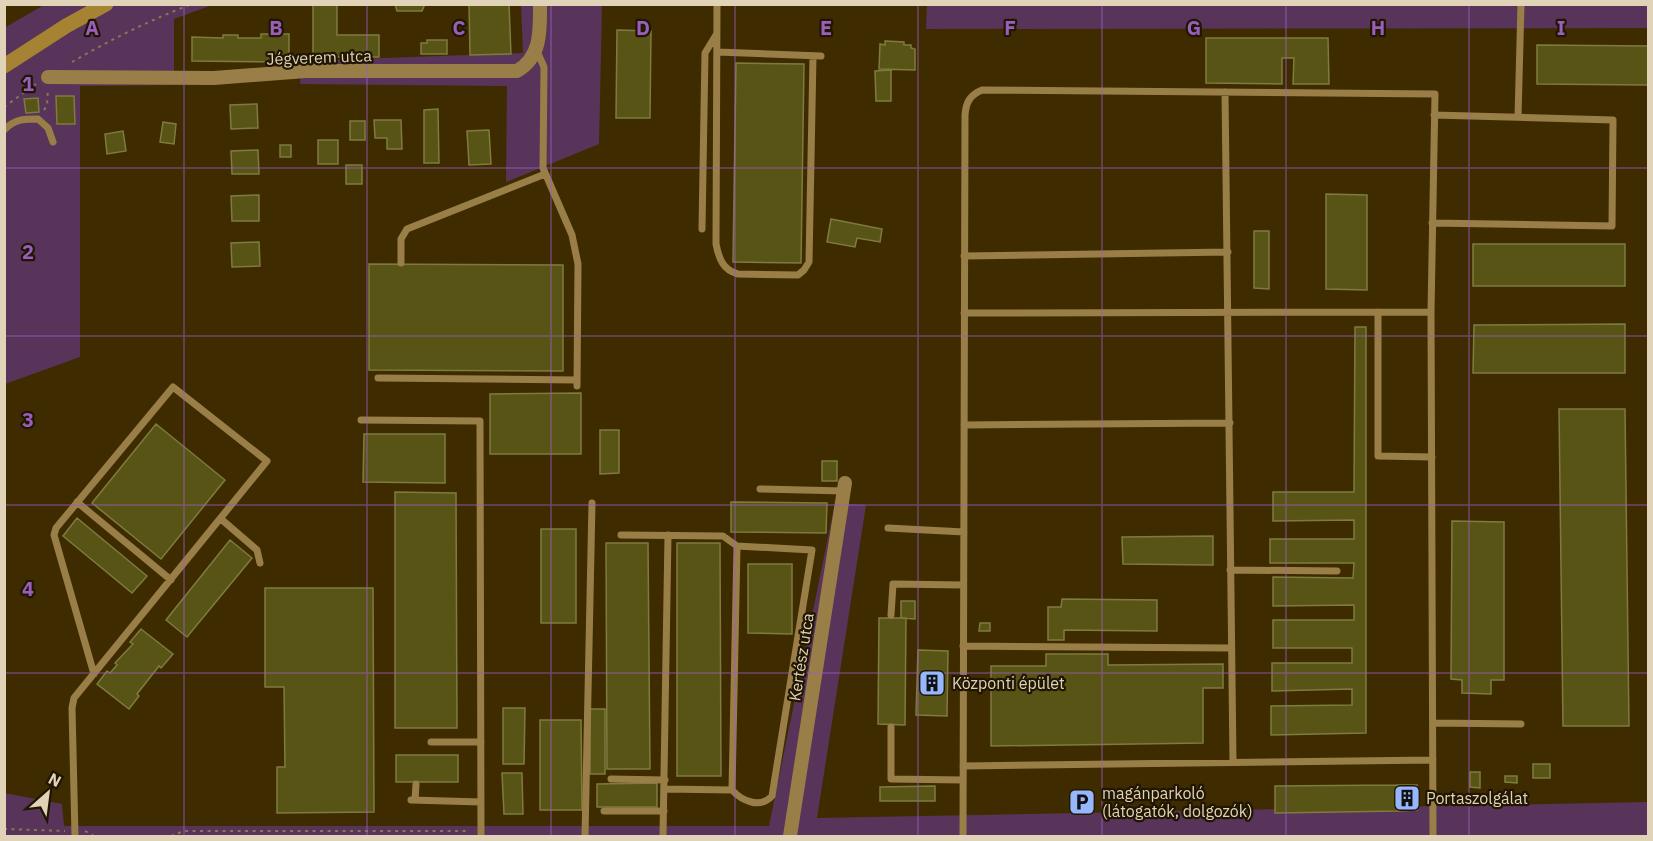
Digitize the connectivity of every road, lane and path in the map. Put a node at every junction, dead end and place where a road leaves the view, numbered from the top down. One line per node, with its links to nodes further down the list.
1 (106, 4): 9 (main road)
2 (192, 4): 10 (path)
3 (540, 4): 7 (street)
4 (717, 4): 6 (lane)
5 (1521, 4): 14 (lane)
6 (717, 33): 8 (lane); 20 (lane)
7 (536, 49): 10 (street, Jégverem utca); 18 (lane)
8 (717, 52): 8 (lane)
9 (4, 66)
10 (48, 76): 12 (path); 15 (path)
11 (1225, 92): 13 (lane); 21 (lane); 22 (lane)
12 (4, 107)
13 (1434, 115): 14 (lane); 19 (lane)
14 (1518, 117): 19 (lane)
15 (38, 119): 16 (lane); 17 (lane)
16 (4, 130)
17 (53, 142)
18 (545, 174): 23 (lane); 28 (lane)
19 (1432, 223): 26 (lane)
20 (702, 229)
21 (1228, 252): 22 (lane); 24 (lane)
22 (964, 256): 27 (lane)
23 (401, 263)
24 (1229, 312): 25 (lane); 27 (lane); 30 (lane)
25 (1378, 312): 26 (lane); 32 (lane)
26 (1431, 312): 32 (lane)
27 (964, 313): 31 (lane)
28 (378, 378)
29 (361, 420): 56 (lane)
30 (1230, 423): 31 (lane); 44 (lane)
31 (964, 425): 39 (lane)
32 (1432, 457): 52 (lane)
33 (845, 487): 34 (lane); 80 (street, Kertész utca)
34 (760, 489)
35 (78, 502): 37 (lane); 46 (lane); 51 (lane)
36 (592, 503): 78 (lane)
37 (221, 519): 43 (lane); 46 (lane)
38 (888, 528): 39 (lane)
39 (964, 532): 47 (lane)
40 (621, 535): 41 (lane)
41 (668, 535): 42 (lane); 61 (lane)
42 (737, 546): 65 (lane); 65 (lane)
43 (260, 563)
44 (1230, 570): 45 (lane); 50 (lane)
45 (1337, 571)
46 (171, 580): 51 (lane)
47 (963, 585): 48 (lane); 49 (lane)
48 (891, 615)
49 (963, 645): 50 (lane); 59 (lane)
50 (1231, 648): 58 (lane)
51 (94, 674): 72 (lane)
52 (1433, 723): 53 (lane); 57 (lane)
53 (1521, 724)
54 (891, 727): 62 (lane)
55 (431, 742): 56 (lane)
56 (481, 742): 66 (lane)
57 (1433, 760): 58 (lane); 82 (lane)
58 (1233, 762): 59 (lane)
59 (963, 766): 62 (lane)
60 (611, 779): 61 (lane)
61 (665, 780): 64 (lane)
62 (963, 780): 81 (lane)
63 (416, 784): 66 (lane)
64 (664, 789): 65 (lane); 68 (lane)
65 (732, 790)
66 (481, 802): 73 (lane)
67 (604, 811): 68 (lane)
68 (664, 811): 79 (lane)
69 (4, 829): 72 (path)
70 (184, 831): 71 (path); 75 (path); 76 (path)
71 (271, 832): 73 (path); 77 (path)
72 (75, 834): 74 (path)
73 (481, 834)
74 (94, 837)
75 (171, 837)
76 (182, 837)
77 (271, 837)
78 (585, 837)
79 (663, 837)
80 (790, 837)
81 (963, 837)
82 (1433, 837)

